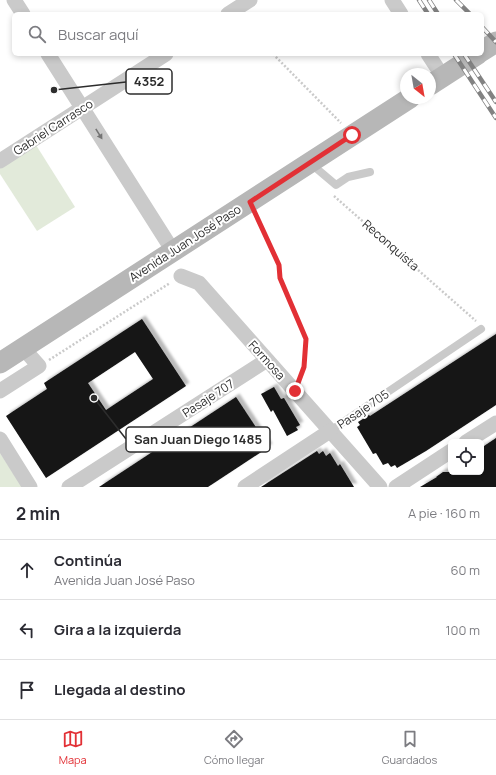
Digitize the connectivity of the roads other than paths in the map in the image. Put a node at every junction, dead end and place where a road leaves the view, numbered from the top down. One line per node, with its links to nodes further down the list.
1 (14, 0): 4 (street)
2 (250, 0): 5 (street)
3 (392, 0): 6 (street)
4 (22, 12)
5 (231, 12)
6 (400, 12)
7 (496, 42): 8 (main road)
8 (484, 50)
9 (49, 56): 16 (street)
10 (163, 56): 16 (street, Gabriel Carrasco)
11 (429, 56): 13 (street)
12 (475, 56): 14 (main road)
13 (432, 68)
14 (436, 81)
15 (401, 104): 18 (main road, Avenida Juan José Paso)
16 (82, 108): 17 (street, Gabriel Carrasco); 20 (street, one-way to 20)
17 (0, 161)
18 (310, 162): 19 (lane); 20 (main road, Avenida Juan José Paso)
19 (370, 172)
20 (173, 251): 23 (main road, Avenida Juan José Paso)
21 (181, 276): 24 (street, Formosa)
22 (481, 329): 28 (lane, Pasaje 705)
23 (23, 348): 25 (main road, Avenida Juan José Paso); 26 (street)
24 (267, 360): 28 (street, Formosa); 33 (street, Pasaje 707)
25 (0, 363)
26 (0, 391)
27 (496, 423): 30 (street)
28 (330, 431): 34 (street, Pasaje 705); 35 (street, Formosa)
29 (0, 439): 32 (street)
30 (471, 439)
31 (448, 454): 36 (street)
32 (30, 487)
33 (69, 487)
34 (245, 487)
35 (380, 487)
36 (396, 487)

